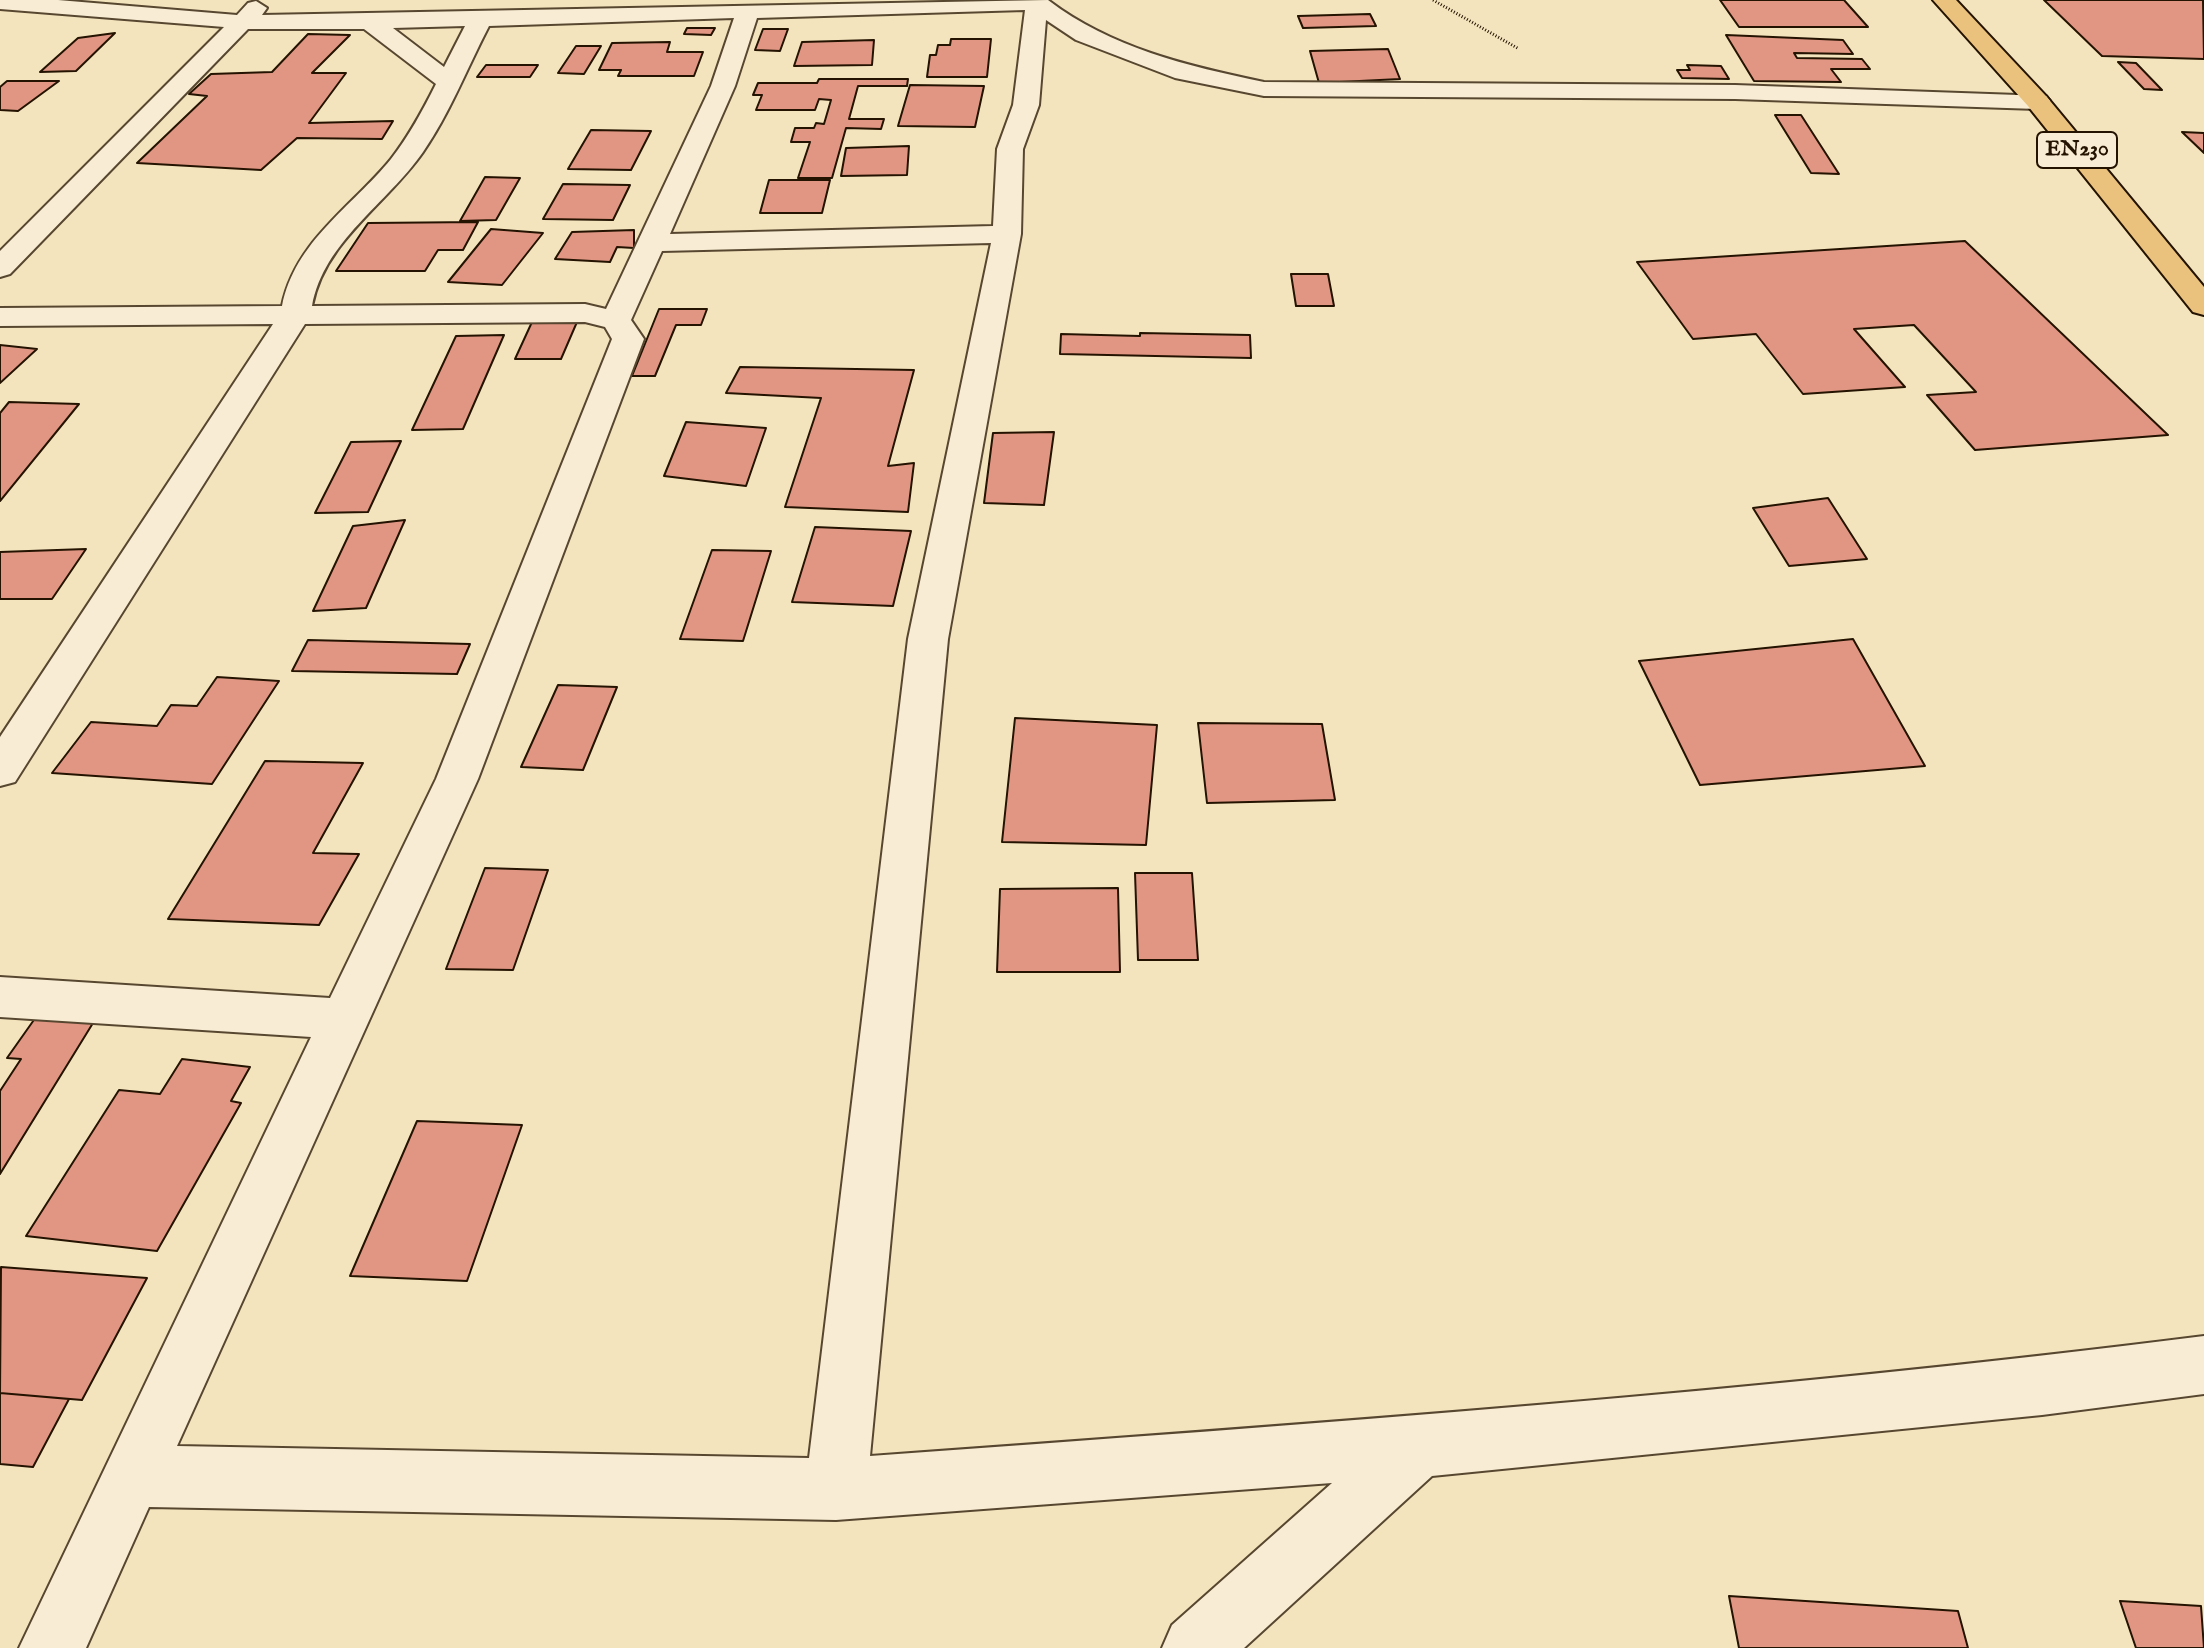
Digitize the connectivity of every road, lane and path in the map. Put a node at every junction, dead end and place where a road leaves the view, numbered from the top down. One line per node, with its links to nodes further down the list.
1 (263, 0): 8 (street)
2 (1433, 0): 11 (path)
3 (1944, 0): 12 (main road, EN230)
4 (1037, 1): 6 (street); 11 (street); 13 (street)
5 (9, 5): 8 (street)
6 (748, 10): 7 (street); 14 (street)
7 (481, 18): 9 (street); 10 (street)
8 (242, 22): 9 (street); 15 (street)
9 (370, 22): 10 (street)
10 (447, 81): 17 (street)
11 (1592, 90): 12 (street)
12 (2037, 101): 16 (main road, EN230)
13 (1007, 234): 14 (street); 26 (street)
14 (650, 243): 19 (street)
15 (0, 268)
16 (2204, 306)
17 (295, 315): 18 (street); 19 (street); 20 (street)
18 (0, 317)
19 (616, 320): 22 (street)
20 (0, 771)
21 (0, 997): 22 (street)
22 (345, 1019): 25 (street)
23 (2204, 1365): 24 (street)
24 (1419, 1447): 26 (street); 28 (street)
25 (133, 1476): 26 (street); 27 (street)
26 (836, 1489)
27 (52, 1648)
28 (1195, 1648)

